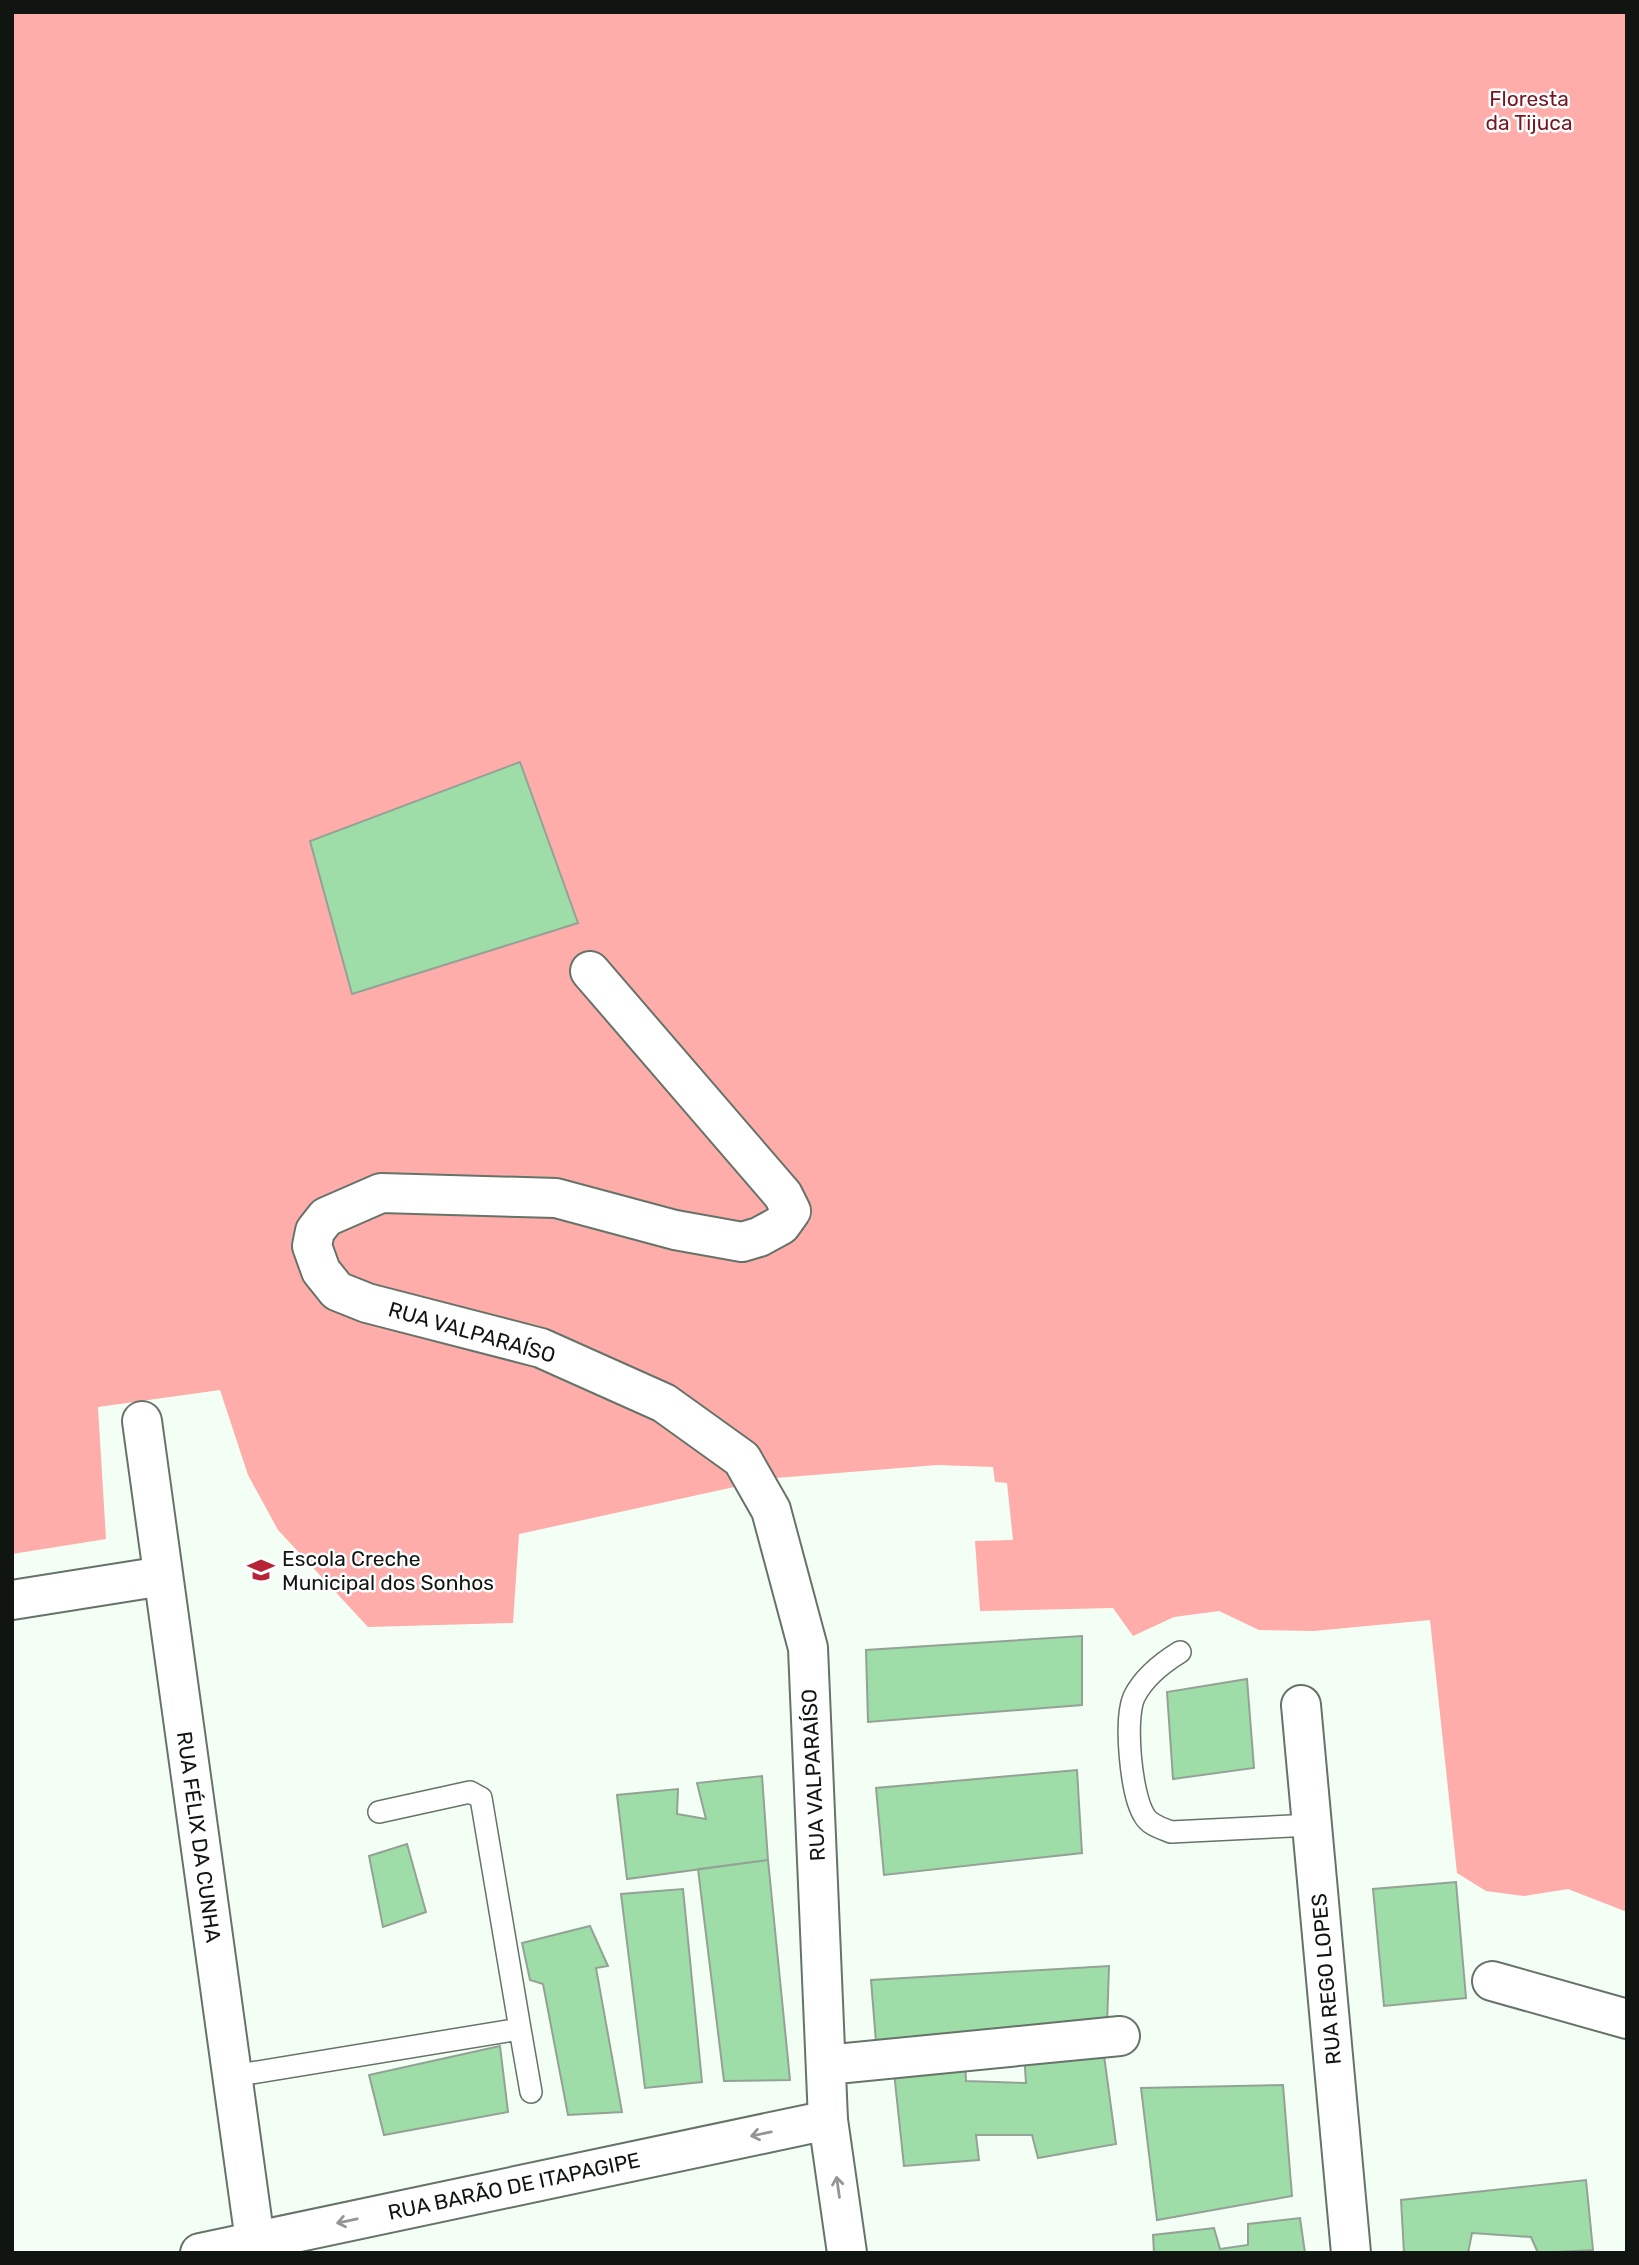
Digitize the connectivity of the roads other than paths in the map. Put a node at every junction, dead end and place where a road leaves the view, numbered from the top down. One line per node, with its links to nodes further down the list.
1 (590, 971): 13 (street, RUA VALPARAÍSO)
2 (142, 1421): 3 (street, RUA FÉLIX DA CUNHA)
3 (163, 1576): 4 (street); 14 (street, RUA FÉLIX DA CUNHA)
4 (12, 1600)
5 (1180, 1652): 8 (lane)
6 (1301, 1705): 8 (street, RUA REGO LOPES)
7 (379, 1812): 11 (lane)
8 (1312, 1825): 20 (street, RUA REGO LOPES)
9 (1492, 1981): 10 (street)
10 (1627, 2019)
11 (520, 2029): 14 (lane); 15 (lane)
12 (1120, 2036): 13 (street)
13 (826, 2065): 16 (street, RUA VALPARAÍSO)
14 (233, 2076): 17 (street, RUA FÉLIX DA CUNHA)
15 (531, 2092)
16 (828, 2120): 17 (street, RUA BARÃO DE ITAPAGIPE, one-way to 17); 19 (street, RUA VALPARAÍSO, one-way to 16)
17 (256, 2247): 18 (street, RUA BARÃO DE ITAPAGIPE)
18 (200, 2253)
19 (847, 2253)
20 (1351, 2253)

